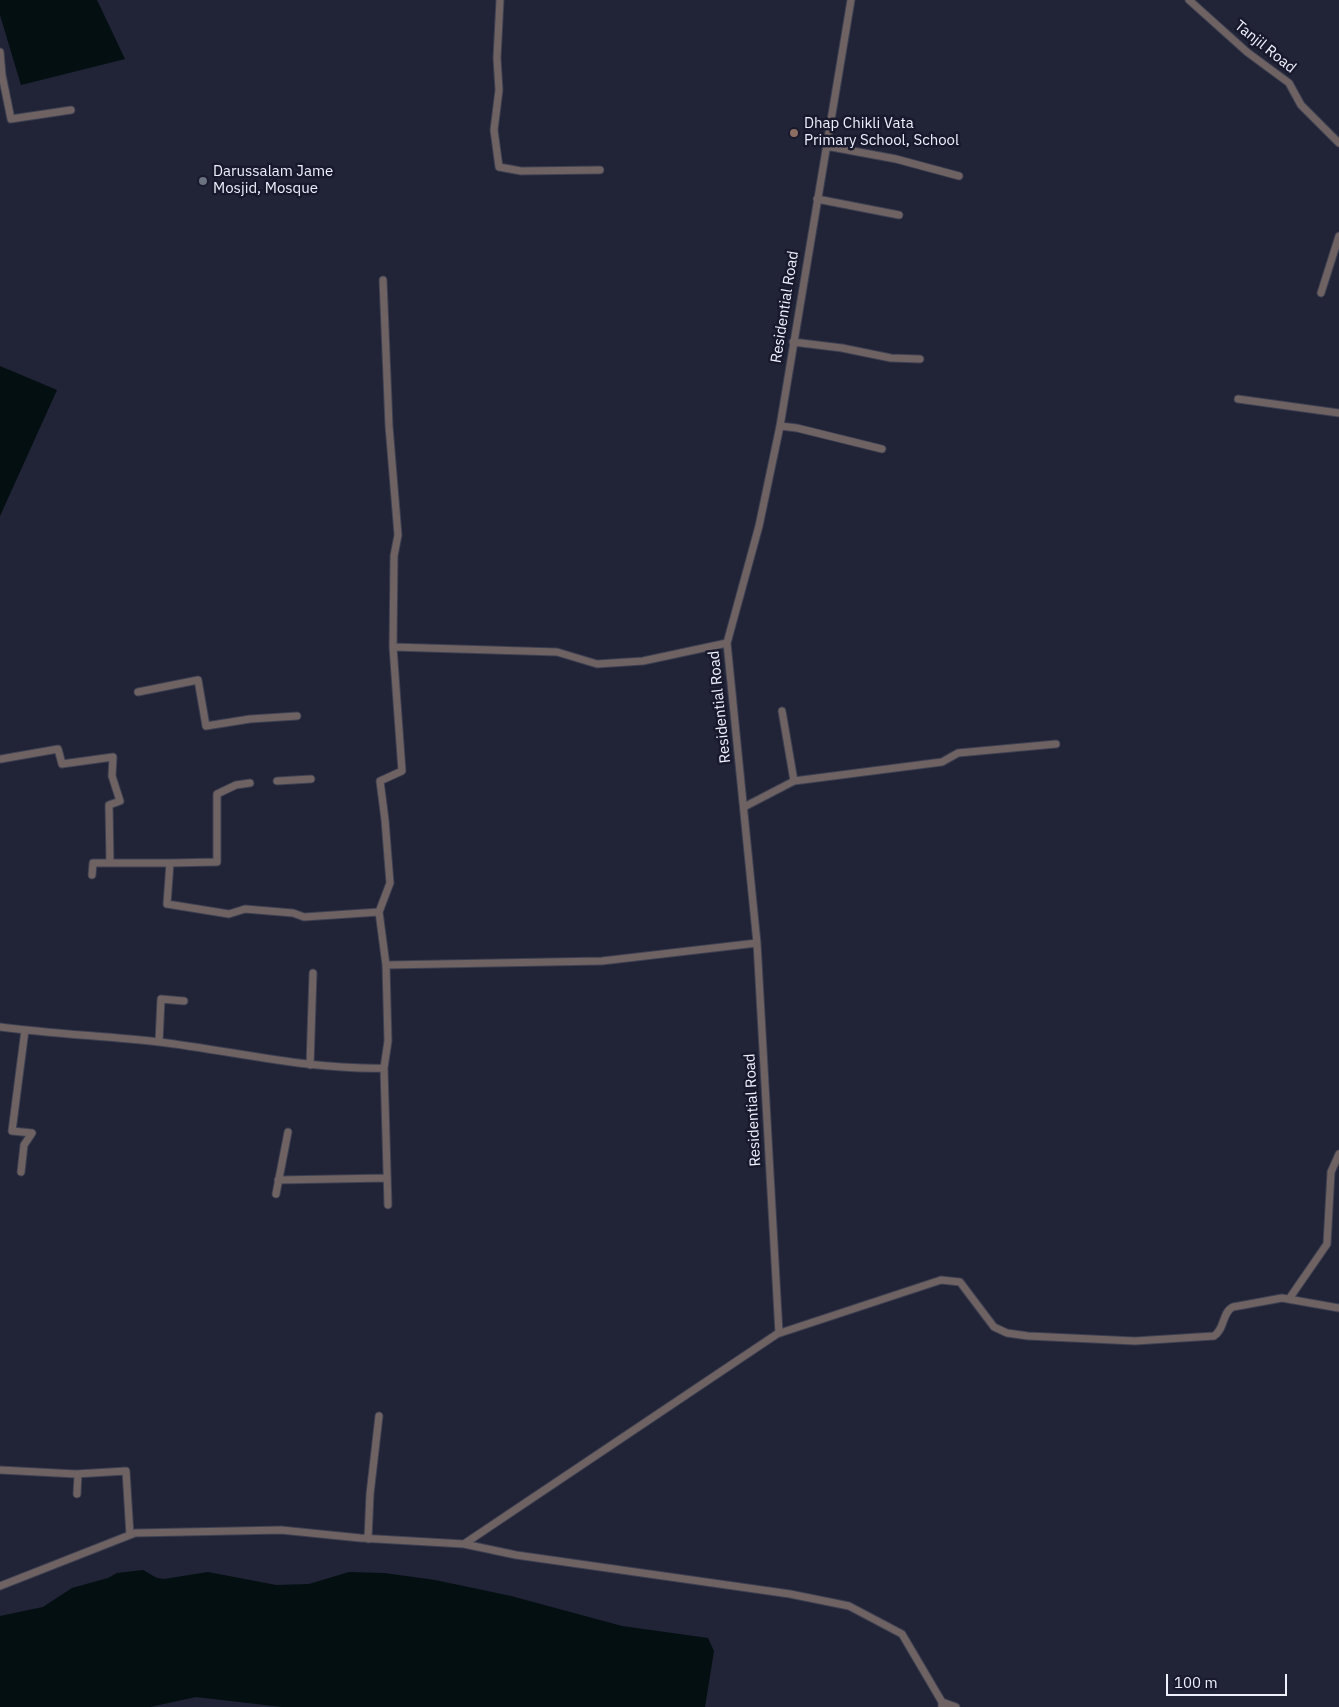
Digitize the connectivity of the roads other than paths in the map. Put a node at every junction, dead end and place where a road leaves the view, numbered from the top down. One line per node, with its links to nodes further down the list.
1 (500, 0): 9 (street)
2 (850, 0): 8 (street, Residential Road)
3 (1188, 0): 7 (street, Tanjil Road)
4 (0, 52): 5 (street)
5 (0, 65): 6 (street)
6 (71, 110)
7 (1339, 143)
8 (826, 146): 10 (street); 11 (street, Residential Road)
9 (600, 170)
10 (959, 176)
11 (817, 199): 12 (street); 16 (street, Residential Road)
12 (899, 215)
13 (1339, 236): 15 (street)
14 (383, 280): 23 (street)
15 (1321, 293)
16 (793, 342): 17 (street); 20 (street, Residential Road)
17 (920, 359)
18 (1238, 399): 19 (street)
19 (1339, 413)
20 (780, 426): 21 (street); 22 (street, Residential Road)
21 (882, 449)
22 (727, 643): 23 (street); 33 (street, Residential Road)
23 (393, 648): 37 (street)
24 (138, 692): 26 (street)
25 (782, 711): 31 (street)
26 (297, 716)
27 (1056, 744): 31 (street)
28 (1, 759): 34 (street)
29 (311, 779): 30 (street)
30 (277, 781)
31 (794, 781): 33 (street)
32 (250, 783): 35 (street)
33 (744, 807): 38 (street, Residential Road)
34 (110, 863): 35 (street); 36 (street)
35 (170, 863): 37 (street)
36 (92, 875)
37 (379, 912): 39 (street)
38 (757, 943): 39 (street); 56 (street, Residential Road)
39 (386, 964): 46 (street)
40 (313, 973): 45 (street)
41 (184, 1001): 44 (street)
42 (0, 1027): 43 (street)
43 (25, 1030): 44 (street); 49 (street)
44 (159, 1042): 45 (street)
45 (310, 1065): 46 (street)
46 (384, 1068): 50 (street)
47 (288, 1132): 51 (street)
48 (1339, 1154): 54 (street)
49 (21, 1172)
50 (387, 1178): 51 (street); 53 (street)
51 (278, 1180): 52 (street)
52 (276, 1194)
53 (388, 1205)
54 (1290, 1299): 55 (street); 56 (street)
55 (1339, 1308)
56 (779, 1332): 63 (street)
57 (379, 1416): 62 (street)
58 (0, 1470): 59 (street)
59 (78, 1474): 60 (street); 61 (street)
60 (77, 1494)
61 (130, 1535): 62 (street); 64 (street)
62 (368, 1539): 63 (street)
63 (464, 1544): 65 (street)
64 (0, 1586)
65 (942, 1704): 66 (street)
66 (956, 1707)

